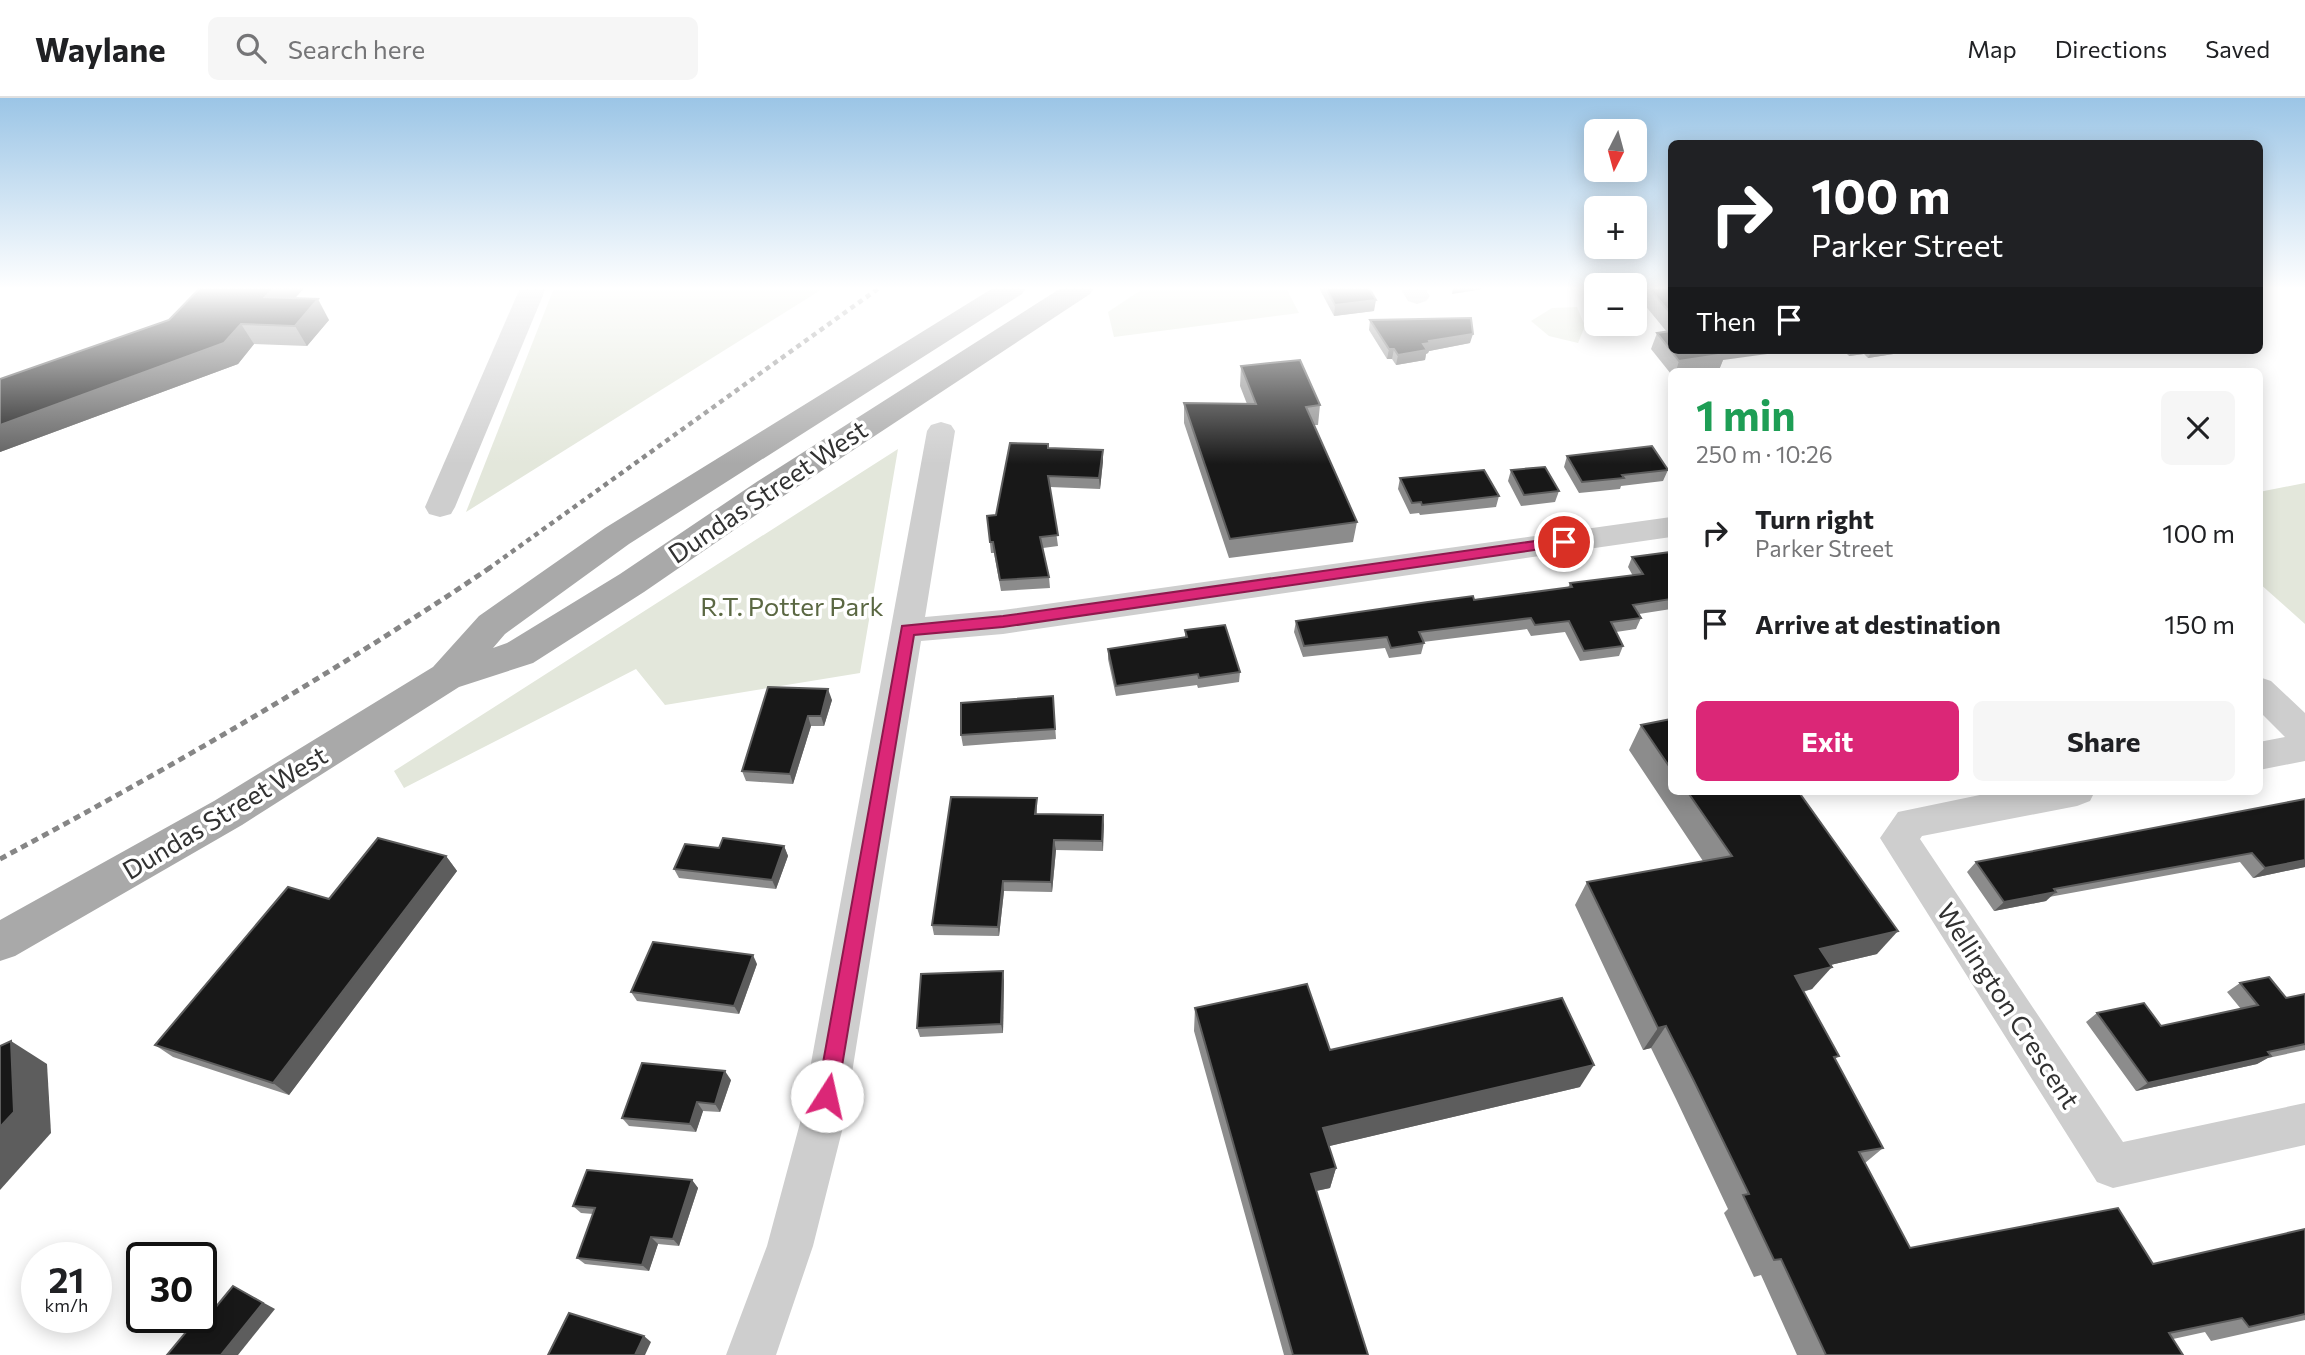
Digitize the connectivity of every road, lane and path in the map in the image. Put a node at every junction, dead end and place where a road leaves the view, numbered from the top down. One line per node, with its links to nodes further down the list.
1 (508, 347): 5 (street)
2 (919, 347): 8 (main road, Dundas Street West)
3 (990, 347): 8 (main road, Dundas Street West)
4 (941, 431): 7 (street)
5 (440, 507)
6 (1668, 527): 7 (street)
7 (907, 630): 16 (street)
8 (446, 677): 14 (main road, Dundas Street West)
9 (2263, 694): 10 (street)
10 (2305, 734)
11 (2305, 747): 12 (street)
12 (2263, 755)
13 (2056, 795): 15 (street, Wellington Crescent)
14 (0, 942)
15 (2305, 1124)
16 (751, 1355)

